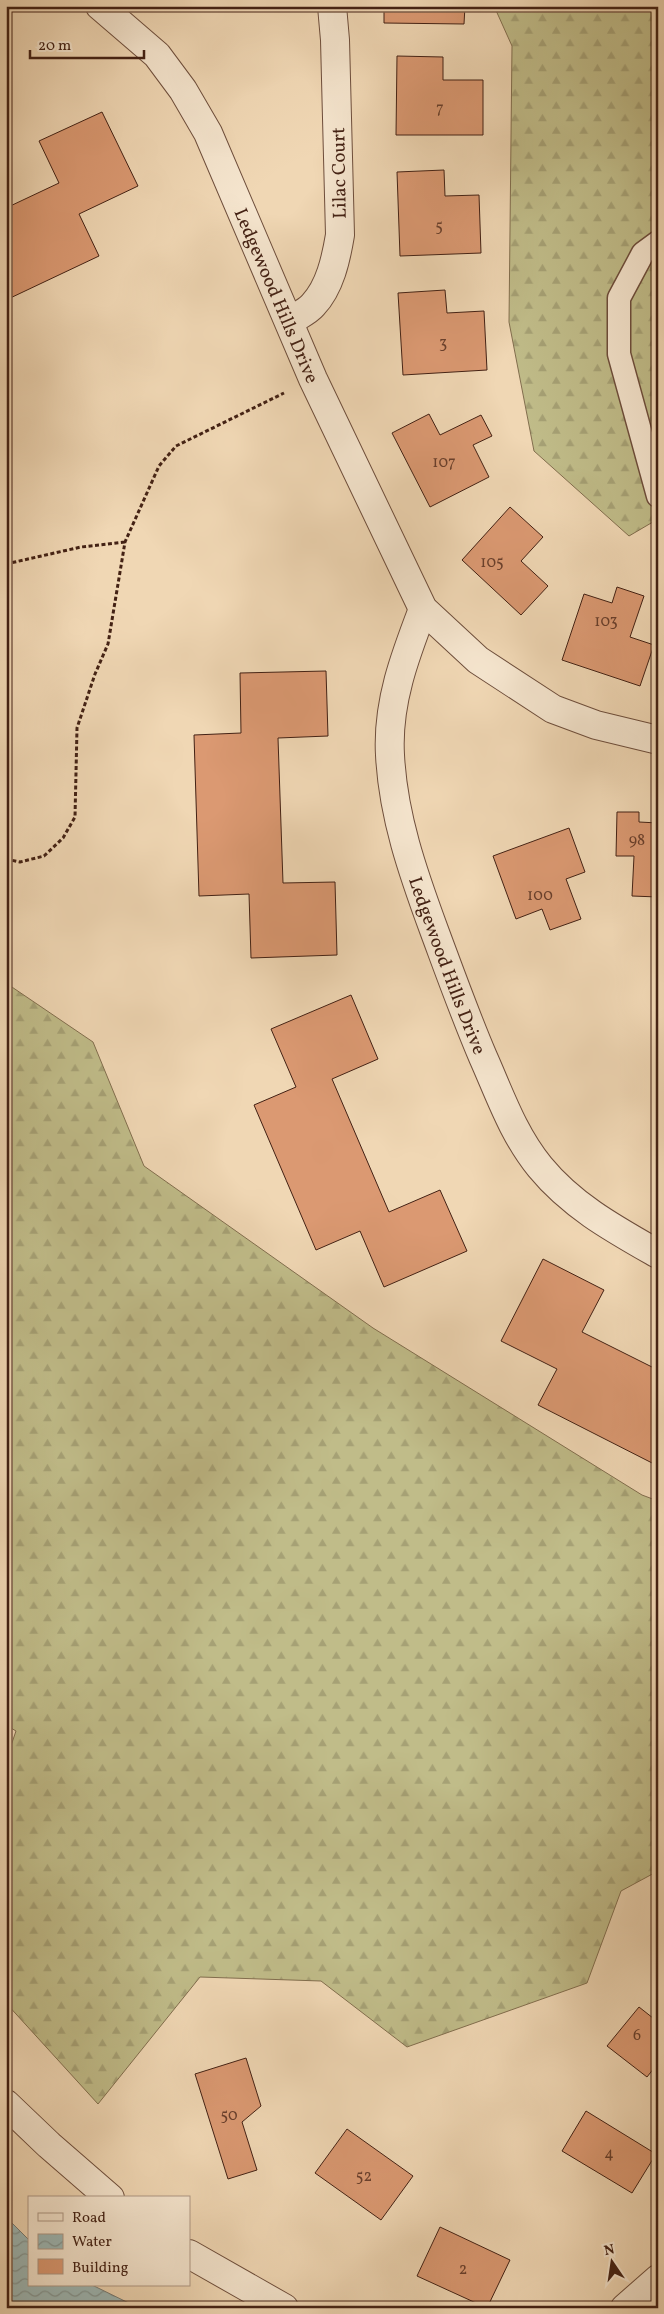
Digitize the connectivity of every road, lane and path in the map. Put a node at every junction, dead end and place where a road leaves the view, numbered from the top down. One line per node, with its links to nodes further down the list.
1 (100, 6): 4 (street, Ledgewood Hills Drive)
2 (332, 6): 4 (street, Lilac Court)
3 (658, 242): 6 (lane)
4 (290, 321): 5 (street, Ledgewood Hills Drive)
5 (313, 379): 7 (path); 9 (street, Ledgewood Hills Drive)
6 (658, 496)
7 (125, 542): 8 (path); 11 (path)
8 (6, 564)
9 (423, 609): 10 (street, Ledgewood Hills Drive); 12 (street, Ledgewood Hills Drive)
10 (658, 740)
11 (6, 859)
12 (658, 1254)
13 (6, 2104): 14 (street)
14 (108, 2196)
15 (190, 2255): 17 (street)
16 (658, 2279): 18 (street)
17 (284, 2308)
18 (625, 2308)

